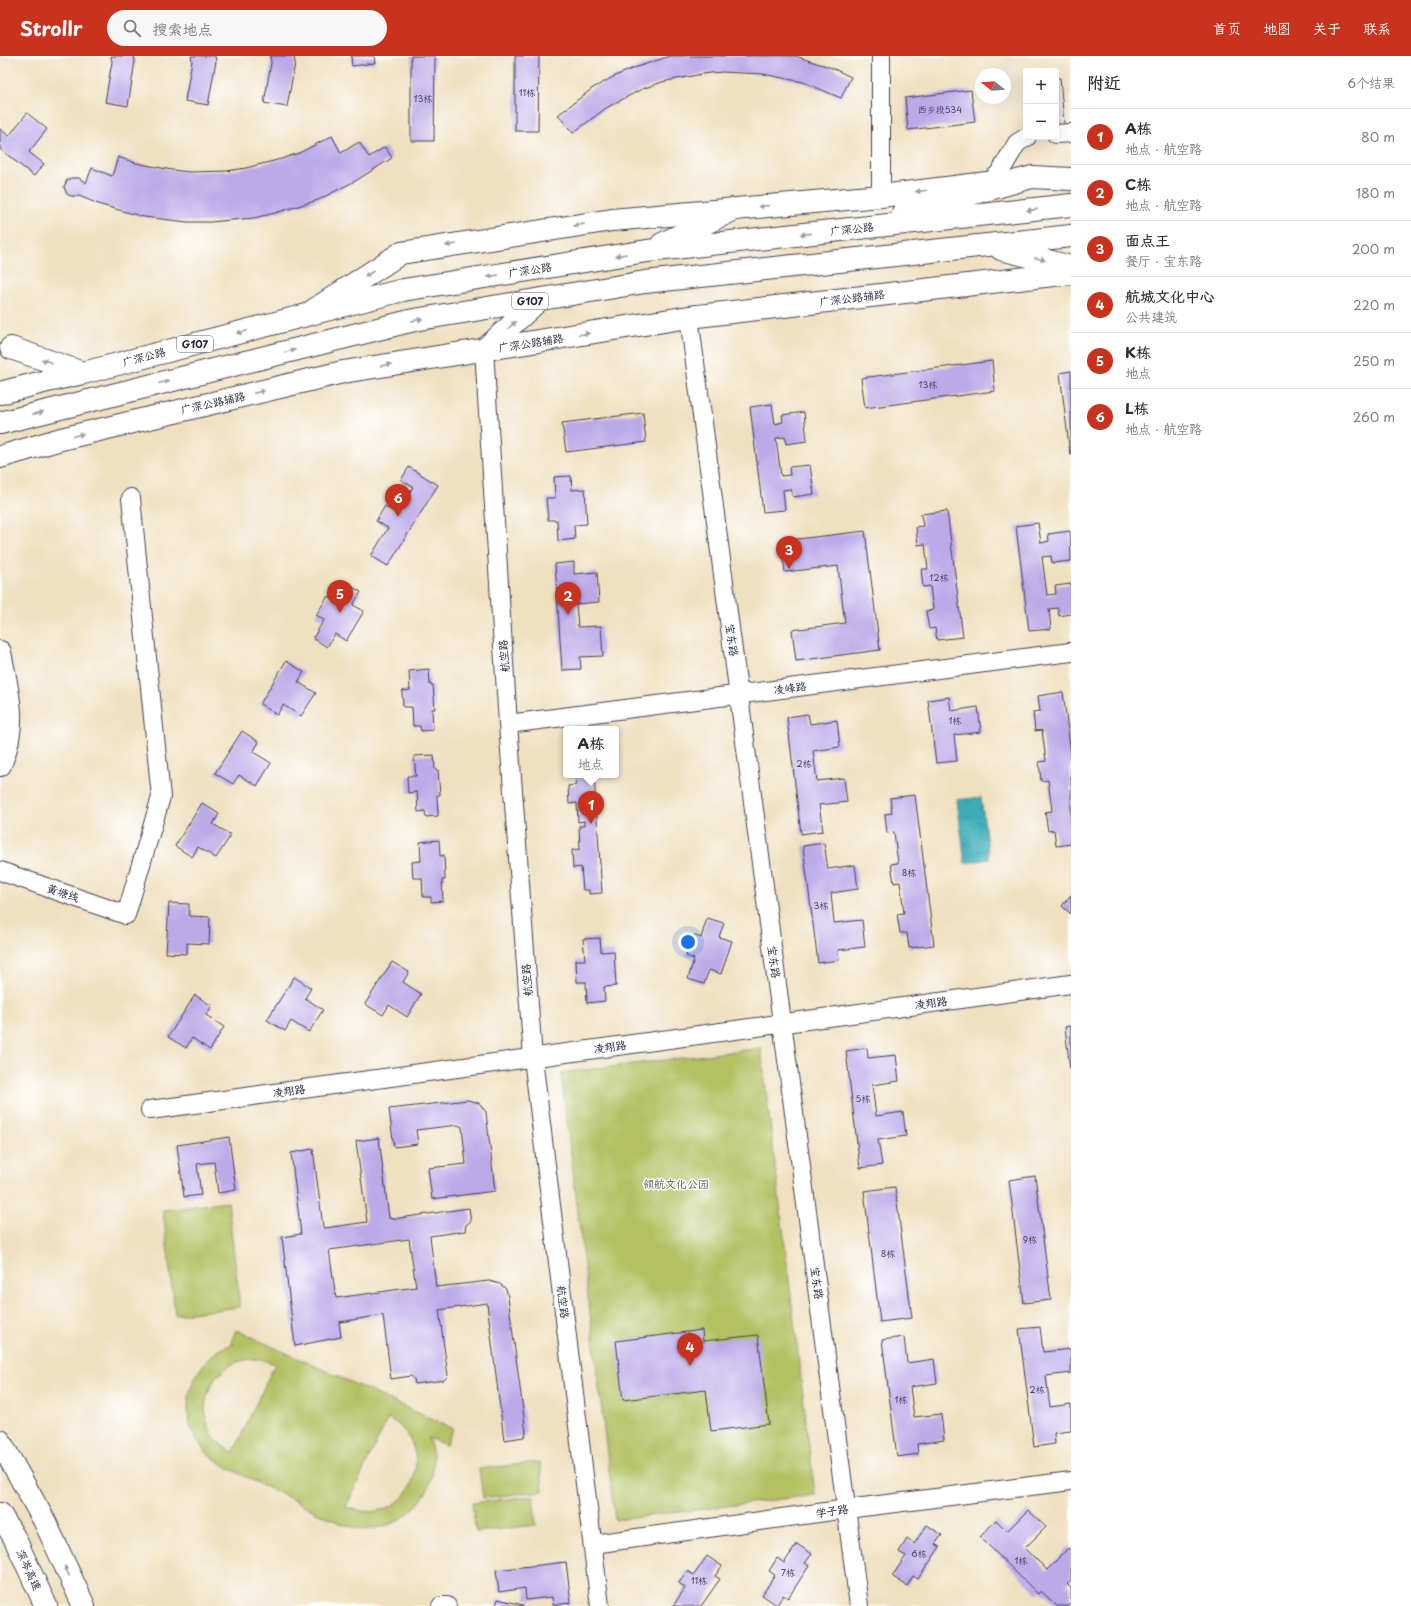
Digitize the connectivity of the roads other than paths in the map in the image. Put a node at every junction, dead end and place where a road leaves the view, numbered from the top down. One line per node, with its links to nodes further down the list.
1 (881, 56): 9 (street)
2 (1071, 133): 3 (street)
3 (1059, 134)
4 (1023, 139): 8 (street)
5 (1071, 172): 6 (main road)
6 (1032, 177): 7 (main road); 8 (main road); 12 (main road)
7 (1071, 179)
8 (990, 182): 9 (main road, one-way to 9)
9 (881, 196): 11 (main road, one-way to 11)
10 (1071, 205): 12 (main road, 广深公路 / G107, one-way to 12)
11 (734, 209): 15 (main road); 19 (main road, one-way to 19)
12 (840, 230): 15 (main road, 广深公路 / G107, one-way to 15)
13 (1071, 236): 14 (main road, G107)
14 (989, 245): 16 (main road, one-way to 16); 18 (main road, G107)
15 (647, 251): 19 (main road, 广深公路 / G107, one-way to 19)
16 (1071, 267)
17 (1071, 273): 20 (main road, 广深公路辅路)
18 (540, 299): 22 (main road, one-way to 18); 25 (main road, G107, one-way to 18)
19 (307, 315): 23 (main road, 广深公路 / G107, one-way to 23)
20 (689, 317): 22 (main road, 广深公路辅路, one-way to 20); 30 (street, 宝东路)
21 (4, 347): 23 (main road, one-way to 21)
22 (484, 350): 26 (main road, 广深公路辅路, one-way to 22); 31 (street, 航空路)
23 (83, 373): 24 (main road, 广深公路 / G107)
24 (0, 393)
25 (0, 423)
26 (0, 457)
27 (131, 498): 33 (street, 黄塘线)
28 (0, 652): 32 (main road)
29 (1071, 652): 30 (street, 凌峰路)
30 (739, 695): 31 (street, 凌峰路); 35 (street, 宝东路)
31 (508, 724): 36 (street, 航空路)
32 (0, 765)
33 (0, 871)
34 (1071, 984): 35 (street, 凌翔路)
35 (782, 1023): 36 (street, 凌翔路); 40 (street, 宝东路)
36 (533, 1058): 37 (street, 凌翔路); 42 (street, 航空路)
37 (150, 1110)
38 (0, 1441): 44 (main road, one-way to 38)
39 (1071, 1481): 40 (street, 学子路)
40 (847, 1509): 42 (street, 学子路); 48 (street, 宝东路)
41 (0, 1514): 43 (main road, 深岑高速)
42 (593, 1544): 47 (street, 航空路)
43 (46, 1606)
44 (84, 1606)
45 (441, 1606): 46 (street)
46 (447, 1606)
47 (600, 1606)
48 (859, 1606)

